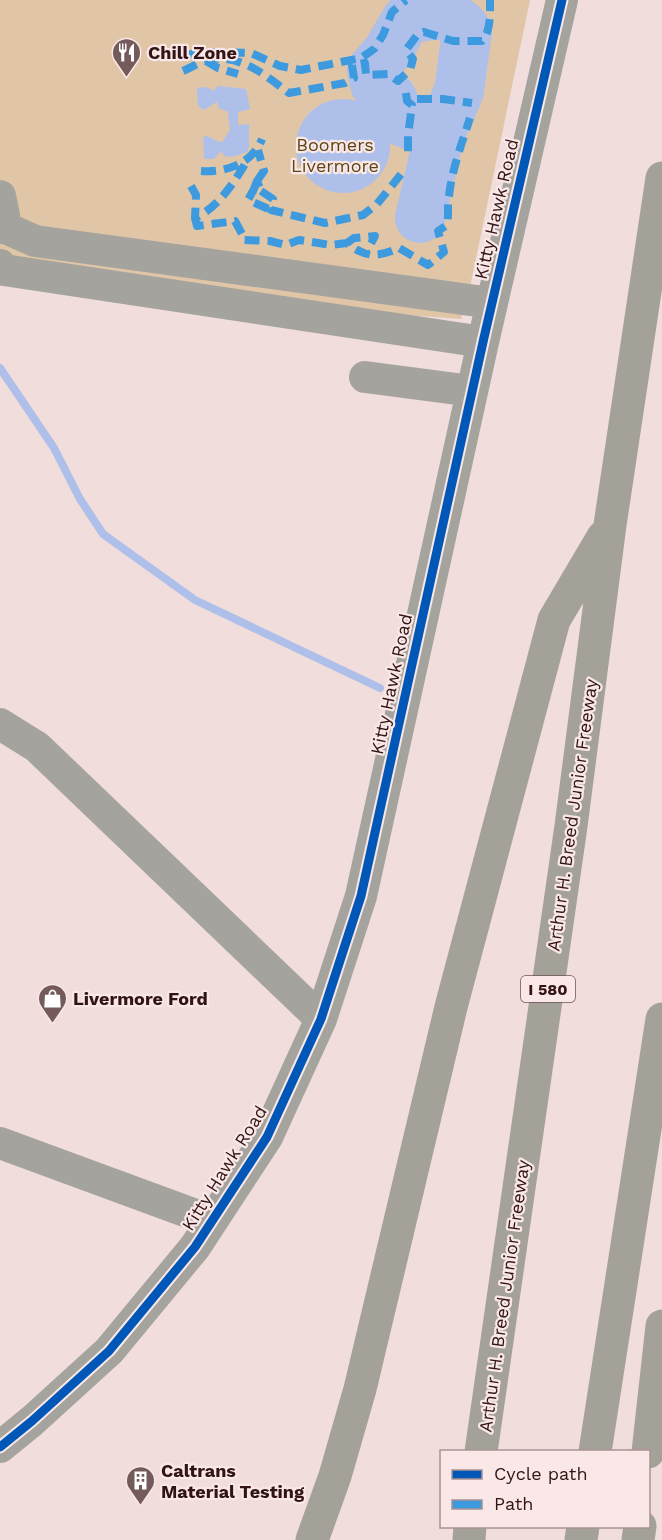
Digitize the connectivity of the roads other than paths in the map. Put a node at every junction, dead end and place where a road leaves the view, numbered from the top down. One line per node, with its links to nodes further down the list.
1 (562, 0): 5 (street, Kitty Hawk Road)
2 (662, 178): 9 (highway, Arthur H. Breed Junior Freeway / I 580)
3 (0, 217): 5 (street)
4 (0, 265): 6 (street)
5 (492, 303): 6 (street, Kitty Hawk Road)
6 (483, 342): 8 (street, Kitty Hawk Road)
7 (365, 377): 8 (street)
8 (472, 391): 12 (street, Kitty Hawk Road)
9 (610, 525): 17 (highway, Arthur H. Breed Junior Freeway / I 580); 20 (highway)
10 (0, 724): 12 (street)
11 (662, 1019): 18 (highway)
12 (321, 1020): 14 (street, Kitty Hawk Road)
13 (0, 1143): 14 (street)
14 (212, 1221): 16 (street, Kitty Hawk Road)
15 (662, 1326): 19 (highway)
16 (0, 1447)
17 (481, 1450)
18 (595, 1450)
19 (648, 1450)
20 (312, 1540)

